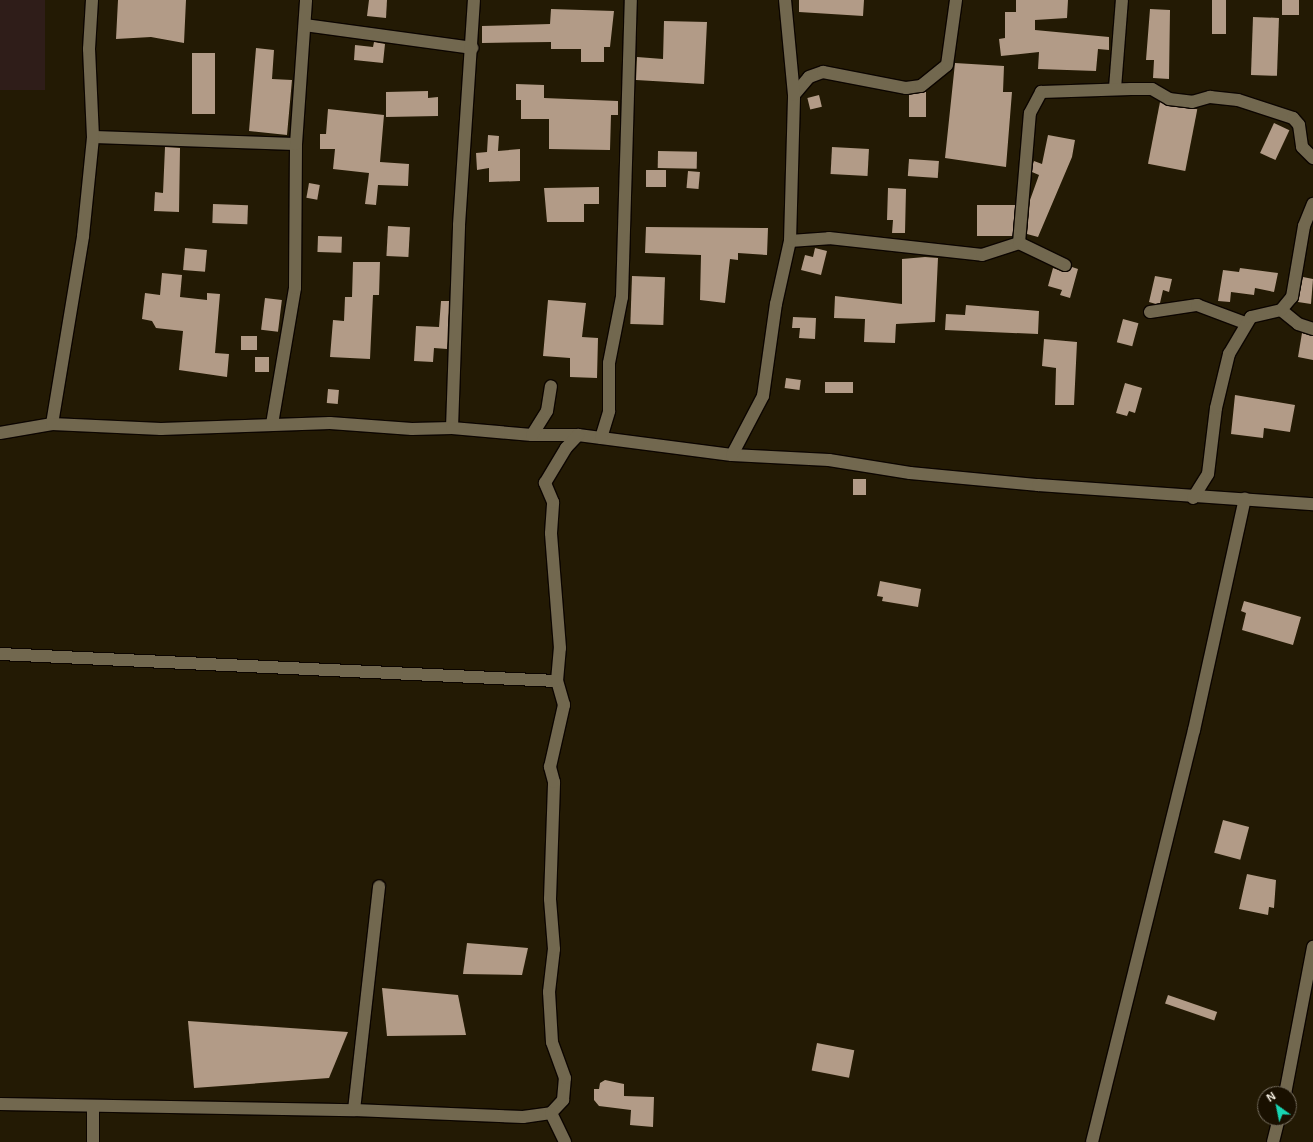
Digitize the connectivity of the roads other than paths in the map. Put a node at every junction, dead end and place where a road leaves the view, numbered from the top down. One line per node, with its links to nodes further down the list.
1 (92, 0): 12 (street)
2 (306, 0): 8 (street)
3 (474, 0): 9 (street)
4 (631, 0): 30 (street)
5 (785, 0): 11 (street)
6 (956, 0): 11 (street)
7 (1122, 0): 10 (street)
8 (305, 25): 9 (street); 13 (street)
9 (472, 48): 26 (street)
10 (1115, 88): 14 (street); 17 (street)
11 (794, 95): 16 (street)
12 (93, 137): 13 (street); 24 (street)
13 (296, 144): 25 (street)
14 (1313, 158)
15 (1313, 204): 19 (street)
16 (790, 241): 17 (street); 31 (street)
17 (1019, 243): 18 (street)
18 (1065, 265)
19 (1281, 310): 21 (street); 22 (street)
20 (1150, 312): 21 (street)
21 (1245, 323): 32 (street)
22 (1313, 329)
23 (552, 386): 29 (street)
24 (52, 424): 25 (street); 27 (street)
25 (272, 424): 26 (street)
26 (452, 428): 29 (street)
27 (0, 433)
28 (578, 435): 29 (street); 30 (street); 36 (street)
29 (532, 436)
30 (601, 438): 31 (street)
31 (732, 455): 32 (street)
32 (1193, 498): 33 (street)
33 (1245, 499): 34 (street); 47 (street)
34 (1313, 504)
35 (0, 654): 36 (street)
36 (557, 681): 43 (street)
37 (379, 886): 42 (street)
38 (1313, 948): 39 (street)
39 (1287, 1086)
40 (0, 1104): 41 (street)
41 (94, 1107): 42 (street); 45 (street)
42 (354, 1110): 43 (street)
43 (551, 1113): 46 (street)
44 (1277, 1126): 48 (street)
45 (93, 1142)
46 (565, 1142)
47 (1092, 1142)
48 (1273, 1142)

